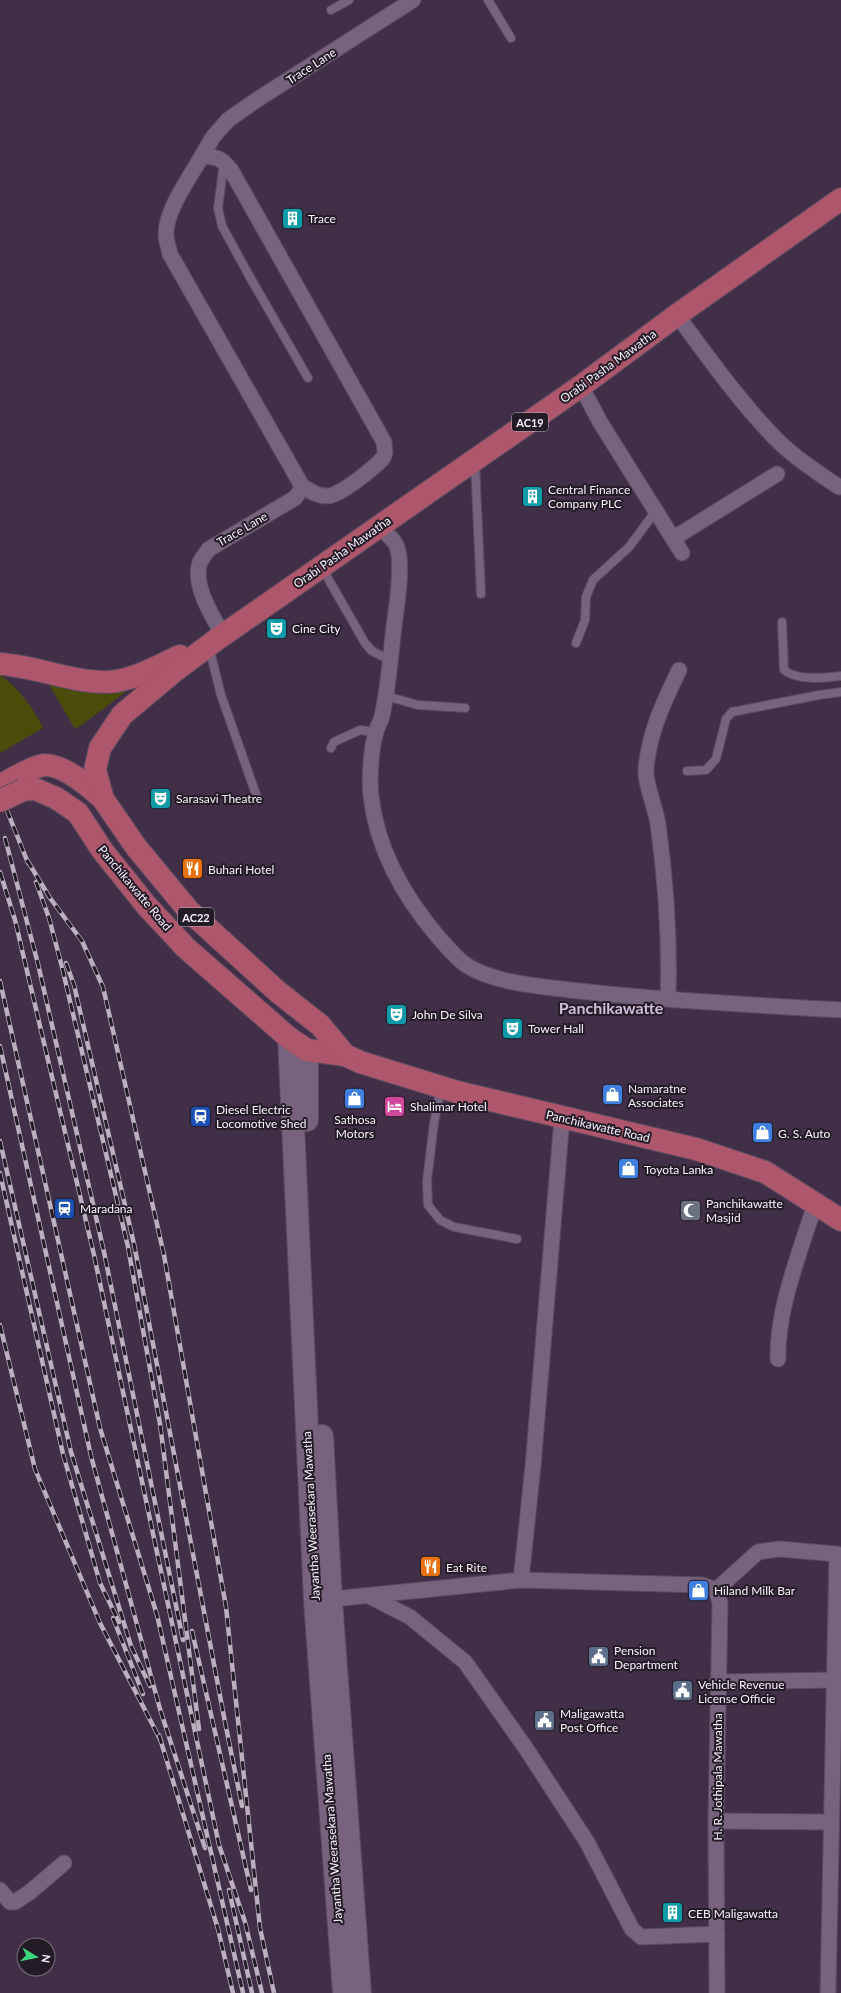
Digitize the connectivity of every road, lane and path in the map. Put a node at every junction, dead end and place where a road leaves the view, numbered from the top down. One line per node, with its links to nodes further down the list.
1 (349, 0): 4 (lane)
2 (413, 0): 6 (street, Trace Lane)
3 (488, 0): 5 (lane)
4 (331, 10)
5 (511, 38)
6 (202, 156): 7 (street); 15 (street, Trace Lane)
7 (224, 162): 10 (lane); 15 (street)
8 (841, 200): 9 (main road, Orabi Pasha Mawatha / AC19)
9 (677, 315): 11 (main road, Orabi Pasha Mawatha / AC19); 14 (street)
10 (308, 378)
11 (581, 386): 12 (main road, Orabi Pasha Mawatha / AC19); 16 (street)
12 (474, 460): 17 (main road, Orabi Pasha Mawatha / AC19); 21 (lane)
13 (776, 474): 18 (street)
14 (839, 488)
15 (299, 492): 23 (street, Trace Lane)
16 (655, 512): 18 (street); 24 (lane)
17 (379, 526): 20 (main road, Orabi Pasha Mawatha / AC19); 25 (street)
18 (674, 538): 19 (street)
19 (682, 553)
20 (322, 567): 23 (main road, Orabi Pasha Mawatha / AC19); 25 (lane)
21 (481, 594)
22 (782, 622): 28 (lane)
23 (216, 640): 26 (main road); 37 (main road, Panchikawatte Road / AC22); 38 (lane)
24 (576, 644)
25 (390, 660): 30 (street)
26 (6, 664)
27 (679, 670): 40 (street)
28 (841, 676)
29 (841, 692): 34 (lane)
30 (386, 696): 31 (lane); 32 (street)
31 (465, 708)
32 (376, 732): 33 (lane); 40 (street)
33 (331, 748)
34 (687, 771)
35 (26, 780): 36 (main road); 37 (main road, Panchikawatte Road / AC22); 39 (main road, bridge); 42 (main road, Panchikawatte Road / AC22)
36 (0, 785)
37 (103, 799): 44 (main road, Panchikawatte Road / AC22)
38 (258, 800)
39 (0, 801)
40 (668, 999): 41 (street)
41 (841, 1010)
42 (289, 1038): 43 (main road, Panchikawatte Road / AC22); 54 (main road, Jayantha Weerasekara Mawatha)
43 (307, 1050): 44 (main road, Panchikawatte Road / AC22); 54 (main road, Jayantha Weerasekara Mawatha)
44 (345, 1055): 45 (main road, Panchikawatte Road / AC22)
45 (441, 1087): 46 (main road, Panchikawatte Road / AC22); 49 (lane)
46 (562, 1118): 47 (main road, Panchikawatte Road / AC22); 51 (street)
47 (815, 1204): 48 (main road, Panchikawatte Road / AC22); 50 (street)
48 (841, 1220)
49 (517, 1239)
50 (778, 1359)
51 (521, 1580): 52 (street); 53 (street)
52 (716, 1590): 55 (street); 57 (street, H. R. Jothipala Mawatha)
53 (369, 1596): 54 (street); 64 (street)
54 (323, 1600): 65 (main road, Jayantha Weerasekara Mawatha); 66 (main road, Jayantha Weerasekara Mawatha)
55 (838, 1629): 56 (street)
56 (834, 1680): 57 (street); 58 (street)
57 (718, 1682): 59 (street, H. R. Jothipala Mawatha)
58 (837, 1742): 60 (street)
59 (716, 1821): 60 (street); 64 (street, H. R. Jothipala Mawatha)
60 (831, 1822): 63 (street)
61 (64, 1863): 62 (street)
62 (0, 1890)
63 (836, 1897): 68 (street)
64 (717, 1934): 67 (street, H. R. Jothipala Mawatha)
65 (344, 1993)
66 (360, 1993)
67 (717, 1993)
68 (828, 1993)

